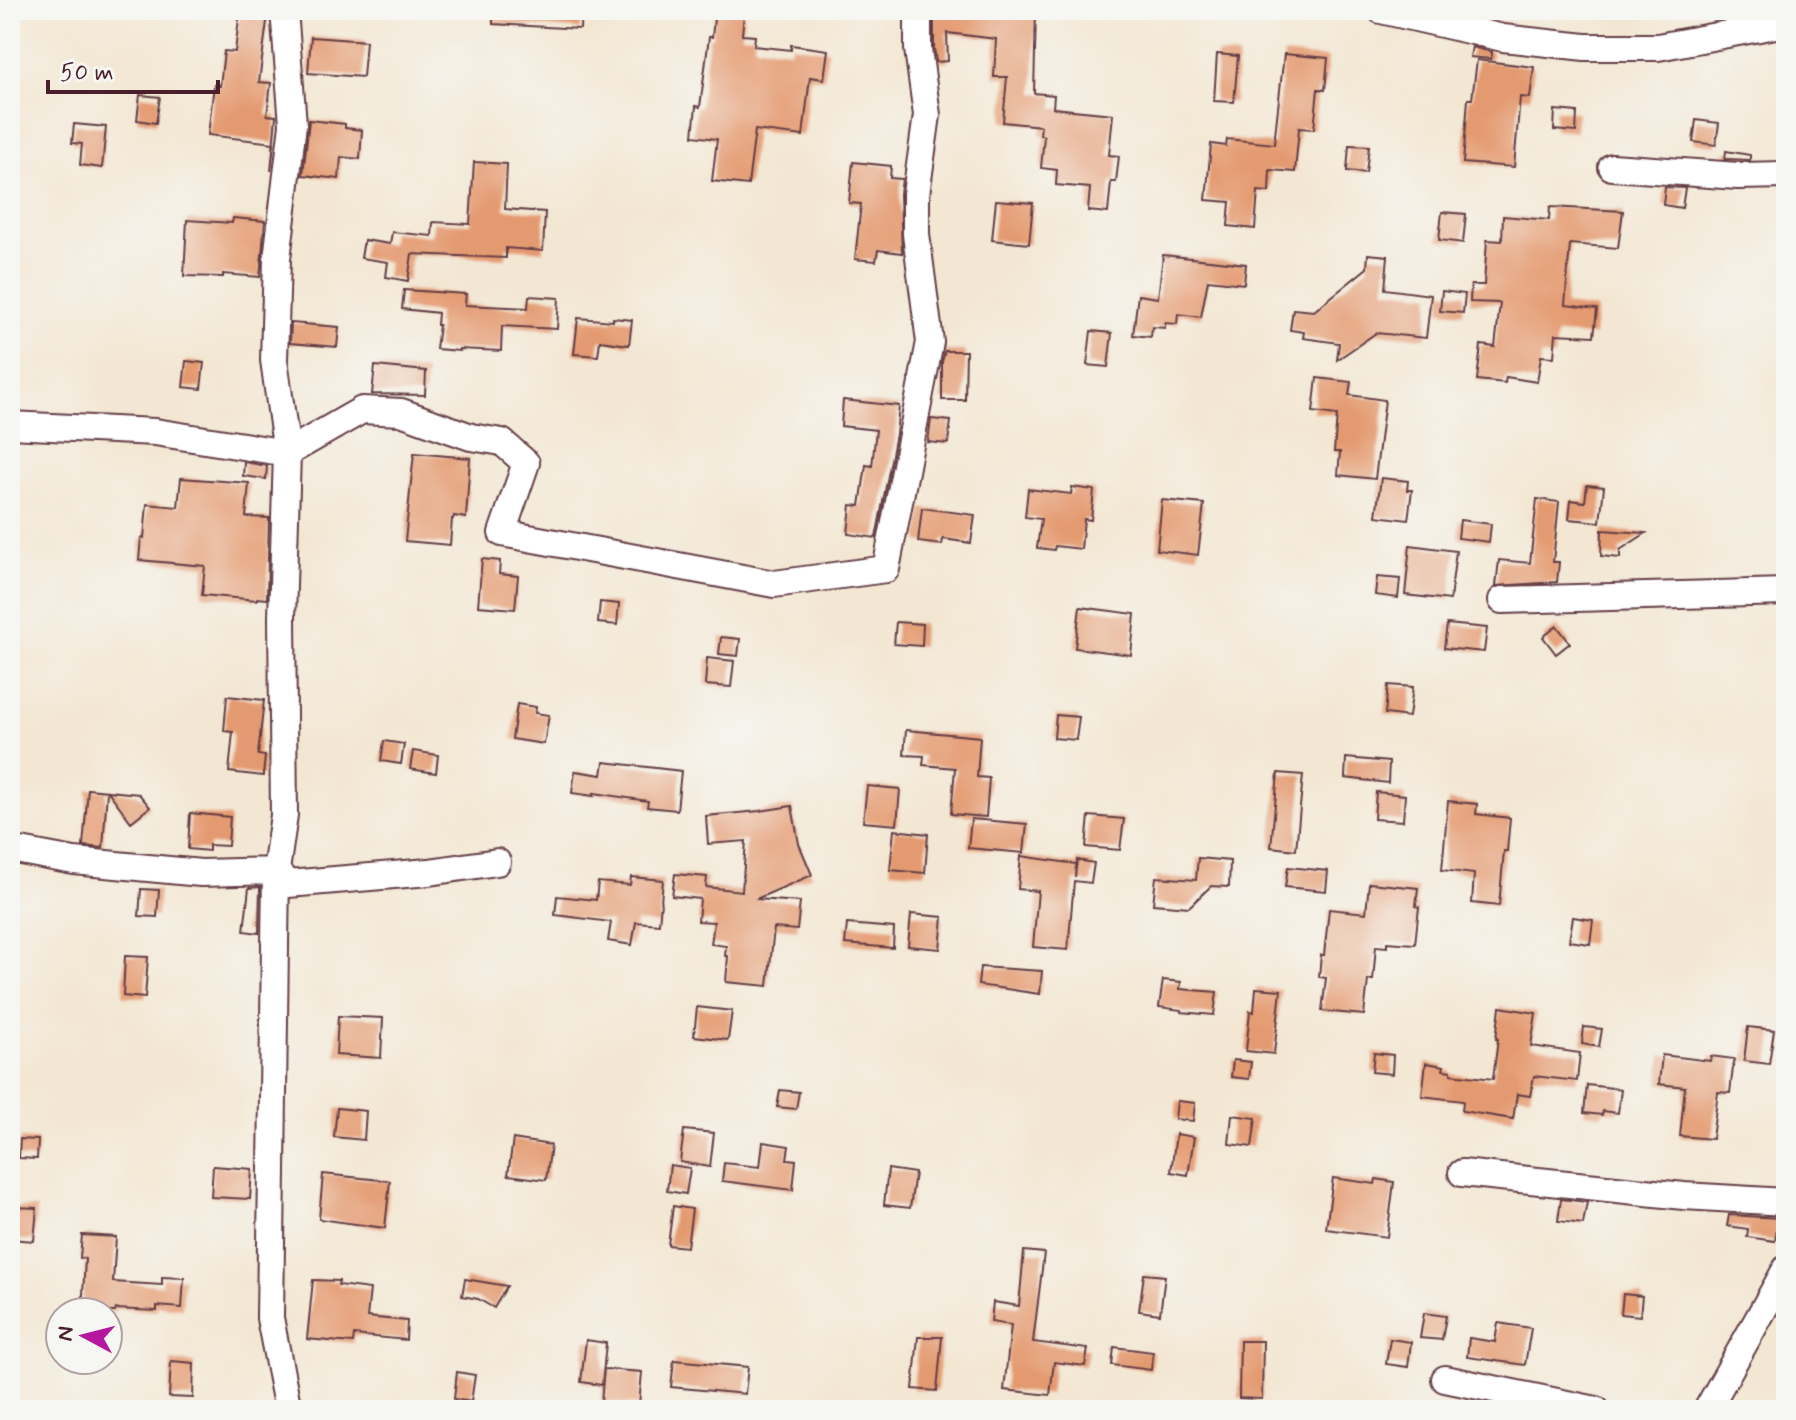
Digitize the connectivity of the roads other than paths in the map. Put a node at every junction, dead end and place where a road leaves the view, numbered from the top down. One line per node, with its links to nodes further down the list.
1 (284, 10): 8 (street)
2 (918, 10): 8 (street)
3 (1381, 10): 4 (street)
4 (1786, 23)
5 (1612, 167): 6 (street)
6 (1786, 175)
7 (10, 425): 8 (street)
8 (287, 453): 13 (street)
9 (1786, 592): 10 (street)
10 (1502, 600)
11 (10, 849): 13 (street)
12 (497, 862): 13 (street)
13 (276, 871): 18 (street)
14 (1462, 1173): 15 (street)
15 (1786, 1202)
16 (1786, 1269): 20 (street)
17 (1445, 1379): 19 (street)
18 (288, 1410)
19 (1596, 1410)
20 (1707, 1410)

